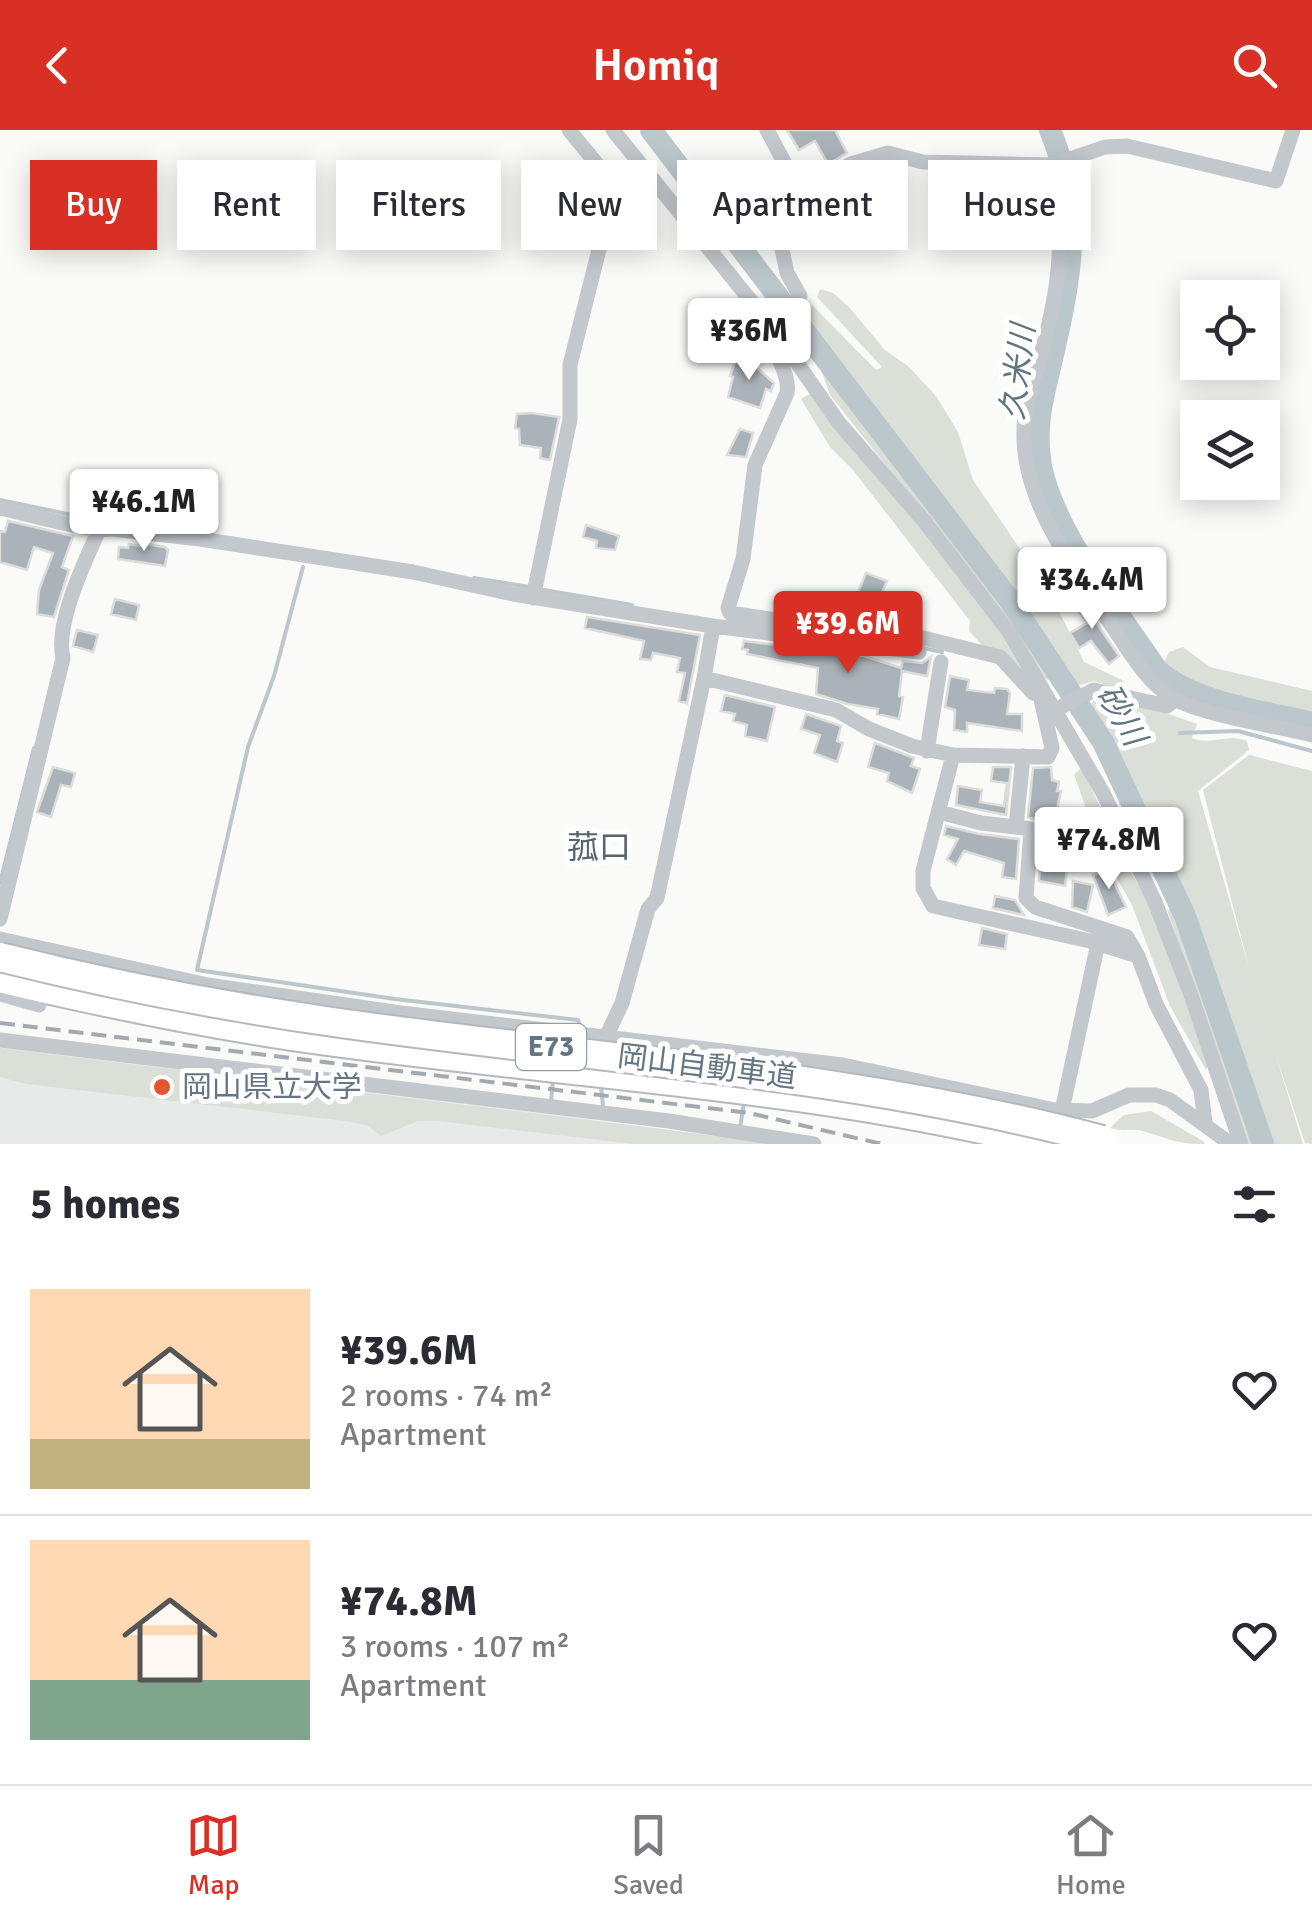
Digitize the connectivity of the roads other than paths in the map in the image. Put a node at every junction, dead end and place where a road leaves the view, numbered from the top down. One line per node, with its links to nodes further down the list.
1 (569, 130): 14 (street)
2 (613, 130): 11 (street)
3 (768, 130): 5 (street)
4 (1293, 130): 7 (street)
5 (783, 160)
6 (864, 160): 8 (street)
7 (1066, 160)
8 (928, 162)
9 (782, 250): 11 (street)
10 (1059, 250): 19 (street)
11 (776, 323): 15 (street); 20 (street)
12 (0, 508): 13 (street)
13 (98, 532): 14 (street); 27 (street)
14 (535, 592): 15 (street)
15 (725, 621): 16 (street); 18 (street); 20 (street)
16 (919, 652)
17 (941, 662): 22 (street)
18 (704, 678): 22 (street); 35 (street)
19 (1176, 699): 20 (street); 21 (street)
20 (1051, 702): 24 (street); 43 (street)
21 (1312, 735)
22 (927, 751): 23 (street)
23 (953, 755): 24 (street); 25 (street)
24 (1022, 756): 26 (street)
25 (939, 812): 26 (street); 29 (street)
26 (1016, 826): 30 (street)
27 (0, 920)
28 (0, 939): 35 (street)
29 (1098, 943): 30 (street); 37 (street)
30 (1138, 956): 38 (street)
31 (0, 957): 39 (highway, 岡山自動車道 / E73, bridge)
32 (0, 978): 41 (highway, 岡山自動車道 / E73)
33 (0, 994): 34 (street)
34 (39, 1005)
35 (606, 1037): 37 (street)
36 (0, 1040): 40 (street)
37 (1062, 1111): 38 (street); 41 (street)
38 (1205, 1123): 42 (street)
39 (1109, 1142)
40 (814, 1144)
41 (1049, 1144)
42 (1231, 1144)
43 (1241, 1144)

